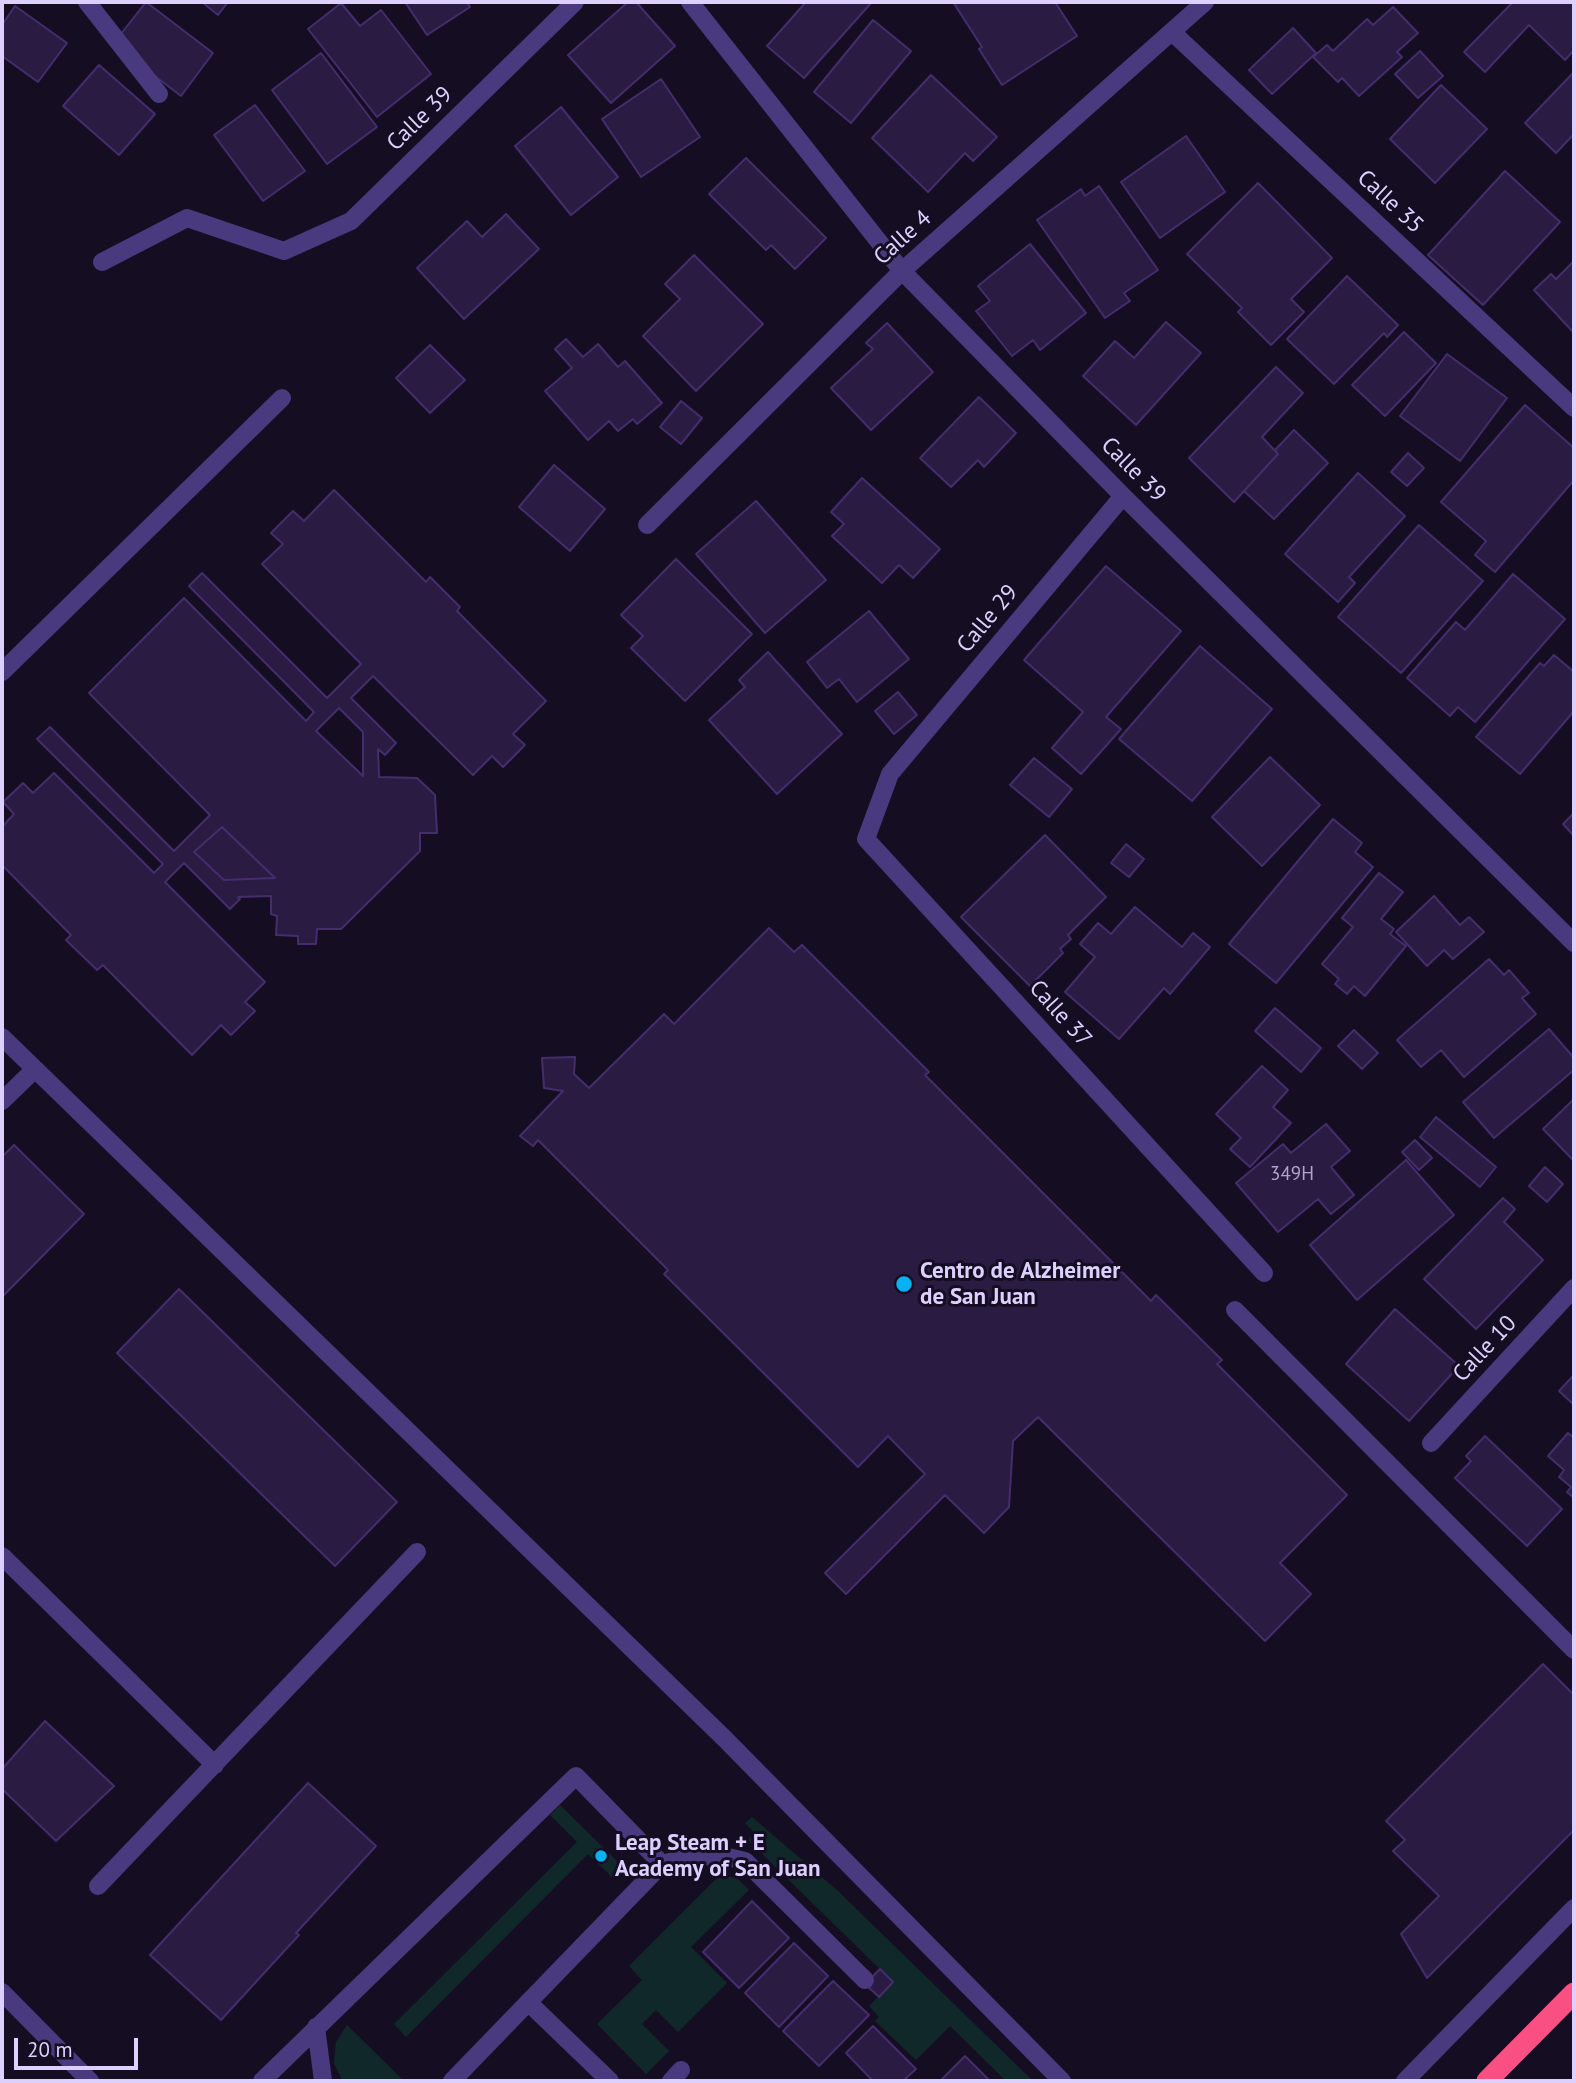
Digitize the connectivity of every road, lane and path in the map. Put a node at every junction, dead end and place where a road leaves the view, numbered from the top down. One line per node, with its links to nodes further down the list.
1 (87, 2): 6 (street)
2 (575, 2): 7 (street, Calle 39)
3 (690, 2): 8 (street, Calle 39)
4 (1205, 2): 5 (street, Calle 4)
5 (1172, 32): 8 (street, Calle 4); 10 (street, Calle 35)
6 (159, 94)
7 (102, 262)
8 (902, 271): 11 (street, Calle 39); 12 (street, Calle 4)
9 (282, 398): 13 (street)
10 (1574, 408)
11 (1123, 496): 14 (street, Calle 29); 15 (street, Calle 39)
12 (647, 525)
13 (2, 672)
14 (890, 774): 19 (street, Calle 37)
15 (1574, 943)
16 (2, 1037): 17 (street)
17 (34, 1070): 18 (street); 40 (street)
18 (2, 1101)
19 (1264, 1273)
20 (1574, 1287): 22 (street, Calle 10)
21 (1235, 1310): 25 (street)
22 (1432, 1443)
23 (417, 1552): 26 (street)
24 (2, 1556): 26 (street)
25 (1574, 1650)
26 (215, 1765): 28 (street)
27 (662, 1864): 30 (street); 33 (street); 34 (street)
28 (98, 1886)
29 (1574, 1908): 41 (street)
30 (865, 1980)
31 (2, 1992): 35 (street)
32 (1574, 1993): 42 (highway)
33 (529, 2003): 38 (street); 39 (street)
34 (316, 2027): 36 (street); 37 (street)
35 (90, 2081)
36 (262, 2081)
37 (323, 2081)
38 (452, 2081)
39 (610, 2081)
40 (1062, 2081)
41 (1405, 2081)
42 (1487, 2081)

